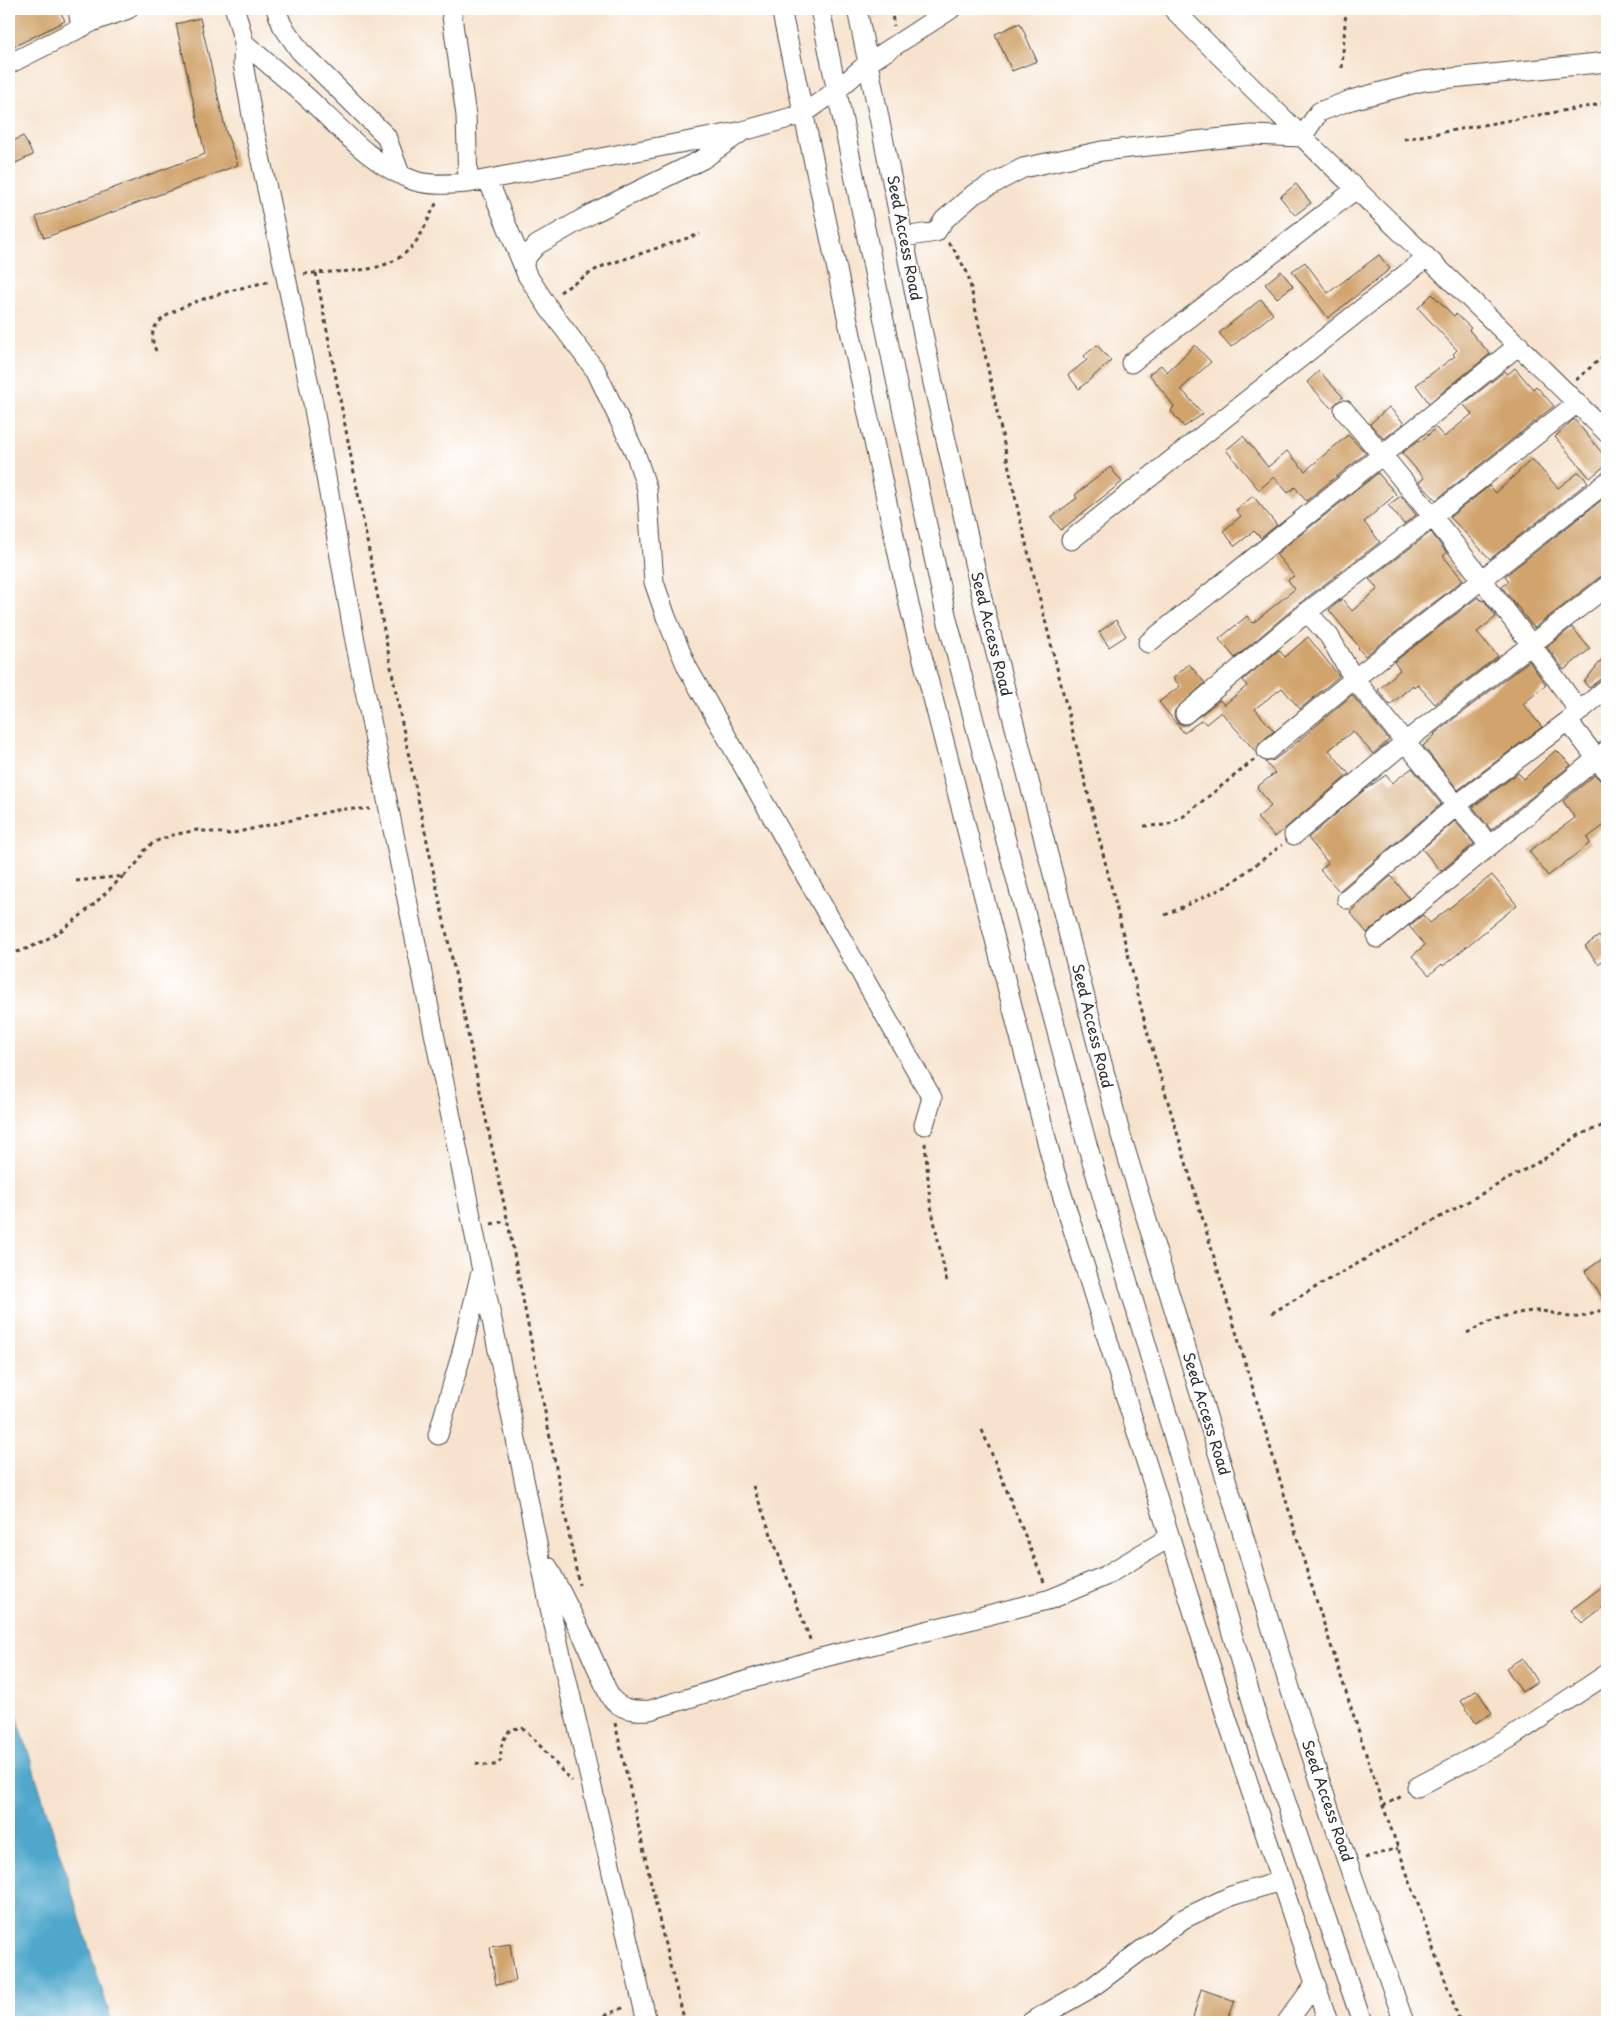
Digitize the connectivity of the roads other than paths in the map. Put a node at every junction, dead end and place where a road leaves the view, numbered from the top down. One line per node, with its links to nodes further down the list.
1 (78, 9): 11 (street)
2 (128, 9): 11 (street)
3 (235, 9): 12 (street)
4 (276, 9): 20 (street)
5 (451, 9): 22 (street)
6 (781, 9): 17 (street)
7 (820, 9): 16 (street)
8 (857, 9): 14 (street, Seed Access Road)
9 (951, 9): 14 (street)
10 (1173, 9): 19 (street)
11 (89, 19): 15 (street)
12 (244, 43): 20 (street); 54 (street)
13 (1607, 62): 19 (street)
14 (868, 63): 16 (street); 24 (street, Seed Access Road)
15 (9, 64)
16 (837, 90): 17 (street); 66 (street)
17 (803, 114): 18 (street); 56 (street)
18 (743, 130): 21 (street); 26 (street)
19 (1302, 137): 23 (street); 24 (street)
20 (400, 174): 22 (street)
21 (488, 180): 22 (street); 26 (street)
22 (468, 183)
23 (1356, 190): 25 (street); 28 (street)
24 (904, 237): 67 (street, Seed Access Road)
25 (1426, 258): 27 (street); 35 (street)
26 (523, 265): 53 (street)
27 (1519, 345): 29 (street); 32 (street)
28 (1131, 363)
29 (1577, 403): 31 (street); 34 (street)
30 (1344, 410): 32 (street)
31 (1607, 433)
32 (1382, 454): 34 (street); 39 (street)
33 (1607, 482): 36 (street)
34 (1432, 517): 36 (street); 38 (street)
35 (1071, 540)
36 (1483, 580): 40 (street); 41 (street)
37 (1607, 586): 40 (street)
38 (1307, 612): 41 (street); 43 (street)
39 (1148, 642)
40 (1532, 645): 44 (street); 45 (street)
41 (1354, 679): 45 (street); 46 (street)
42 (1607, 688): 44 (street)
43 (1185, 714)
44 (1574, 716): 47 (street); 48 (street)
45 (1405, 742): 48 (street); 49 (street)
46 (1267, 751)
47 (1604, 760): 50 (street)
48 (1458, 804): 50 (street); 51 (street)
49 (1294, 835)
50 (1490, 845): 52 (street)
51 (1347, 899)
52 (1377, 938)
53 (924, 1124)
54 (482, 1270): 55 (street); 57 (street)
55 (438, 1435)
56 (1170, 1537): 57 (street); 60 (street)
57 (538, 1546): 62 (street)
58 (1607, 1674): 59 (street)
59 (1417, 1787)
60 (1280, 1881): 61 (street); 63 (street)
61 (1315, 1984): 64 (street); 65 (street)
62 (647, 2022)
63 (1031, 2022)
64 (1287, 2022)
65 (1328, 2022)
66 (1362, 2022)
67 (1404, 2022)

